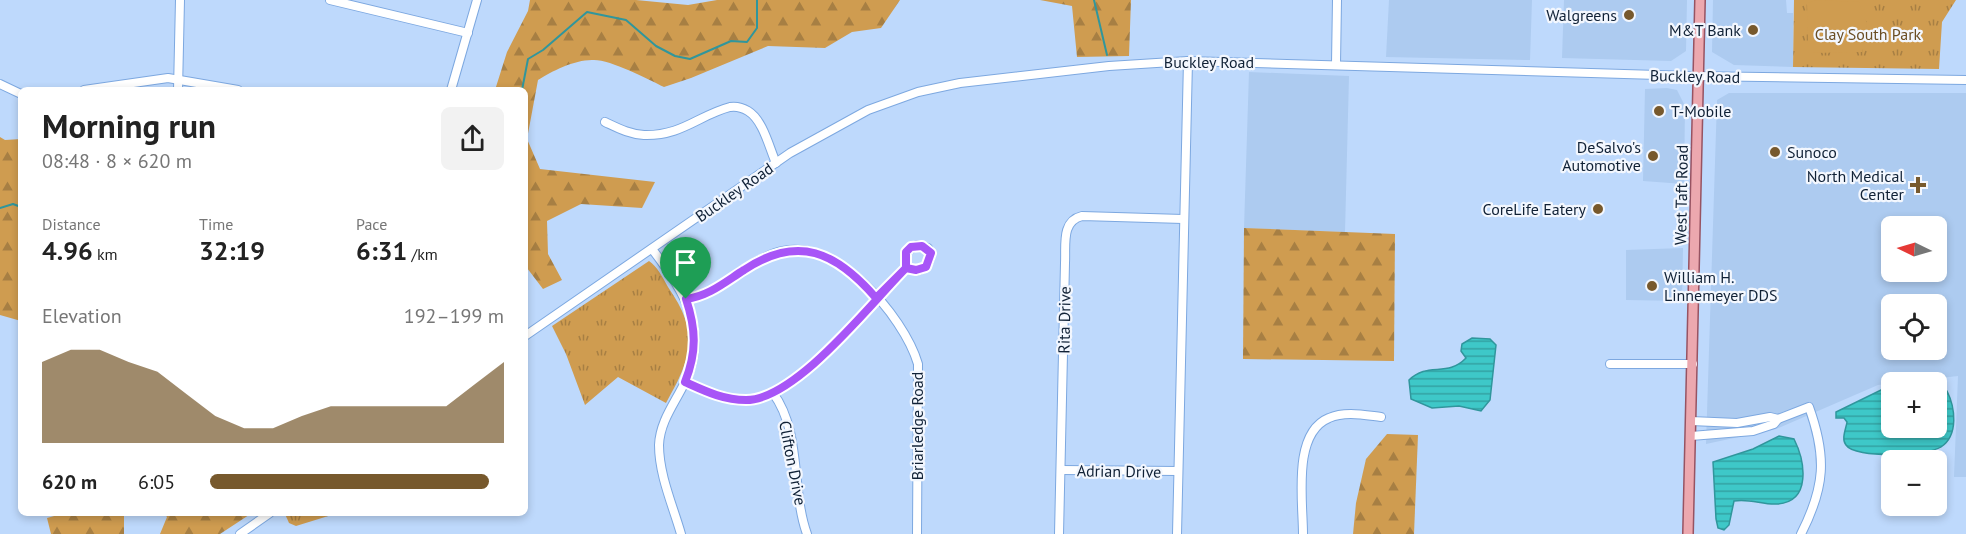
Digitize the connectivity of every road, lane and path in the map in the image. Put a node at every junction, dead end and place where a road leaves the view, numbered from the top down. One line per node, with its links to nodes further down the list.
1 (180, 0): 10 (street)
2 (330, 0): 6 (street)
3 (477, 0): 6 (street)
4 (1337, 0): 8 (street)
5 (1700, 0): 9 (main road, West Taft Road)
6 (468, 33): 16 (street)
7 (1188, 61): 8 (street, Buckley Road); 19 (street, Buckley Road); 20 (street)
8 (1336, 63): 9 (street, Buckley Road)
9 (1700, 76): 11 (street, Buckley Road); 27 (main road, West Taft Road)
10 (178, 79): 13 (street); 14 (street); 15 (street)
11 (1966, 80)
12 (0, 84): 17 (street)
13 (110, 87)
14 (178, 87)
15 (222, 87)
16 (452, 87)
17 (18, 93)
18 (605, 122): 19 (street)
19 (776, 163): 21 (street, Buckley Road)
20 (1184, 219): 34 (street, Rita Drive); 35 (street)
21 (652, 249): 24 (street); 25 (street, Buckley Road)
22 (906, 268): 23 (street)
23 (876, 298): 24 (street, Briarledge Road); 29 (street); 40 (street, Briarledge Road)
24 (686, 299): 28 (street)
25 (528, 334)
26 (1610, 364): 27 (street)
27 (1693, 364): 32 (main road, West Taft Road)
28 (685, 382): 29 (street); 38 (street)
29 (773, 393): 39 (street, Clifton Drive)
30 (1381, 417): 43 (street)
31 (1778, 419): 32 (street); 33 (street); 45 (street)
32 (1691, 421): 33 (main road, West Taft Road)
33 (1691, 436): 44 (main road, West Taft Road)
34 (1060, 470): 35 (street, Adrian Drive); 41 (street, Rita Drive)
35 (1178, 471): 42 (street)
36 (266, 516): 37 (street)
37 (240, 534)
38 (681, 534)
39 (807, 534)
40 (917, 534)
41 (1059, 534)
42 (1177, 534)
43 (1303, 534)
44 (1688, 534)
45 (1801, 534)

